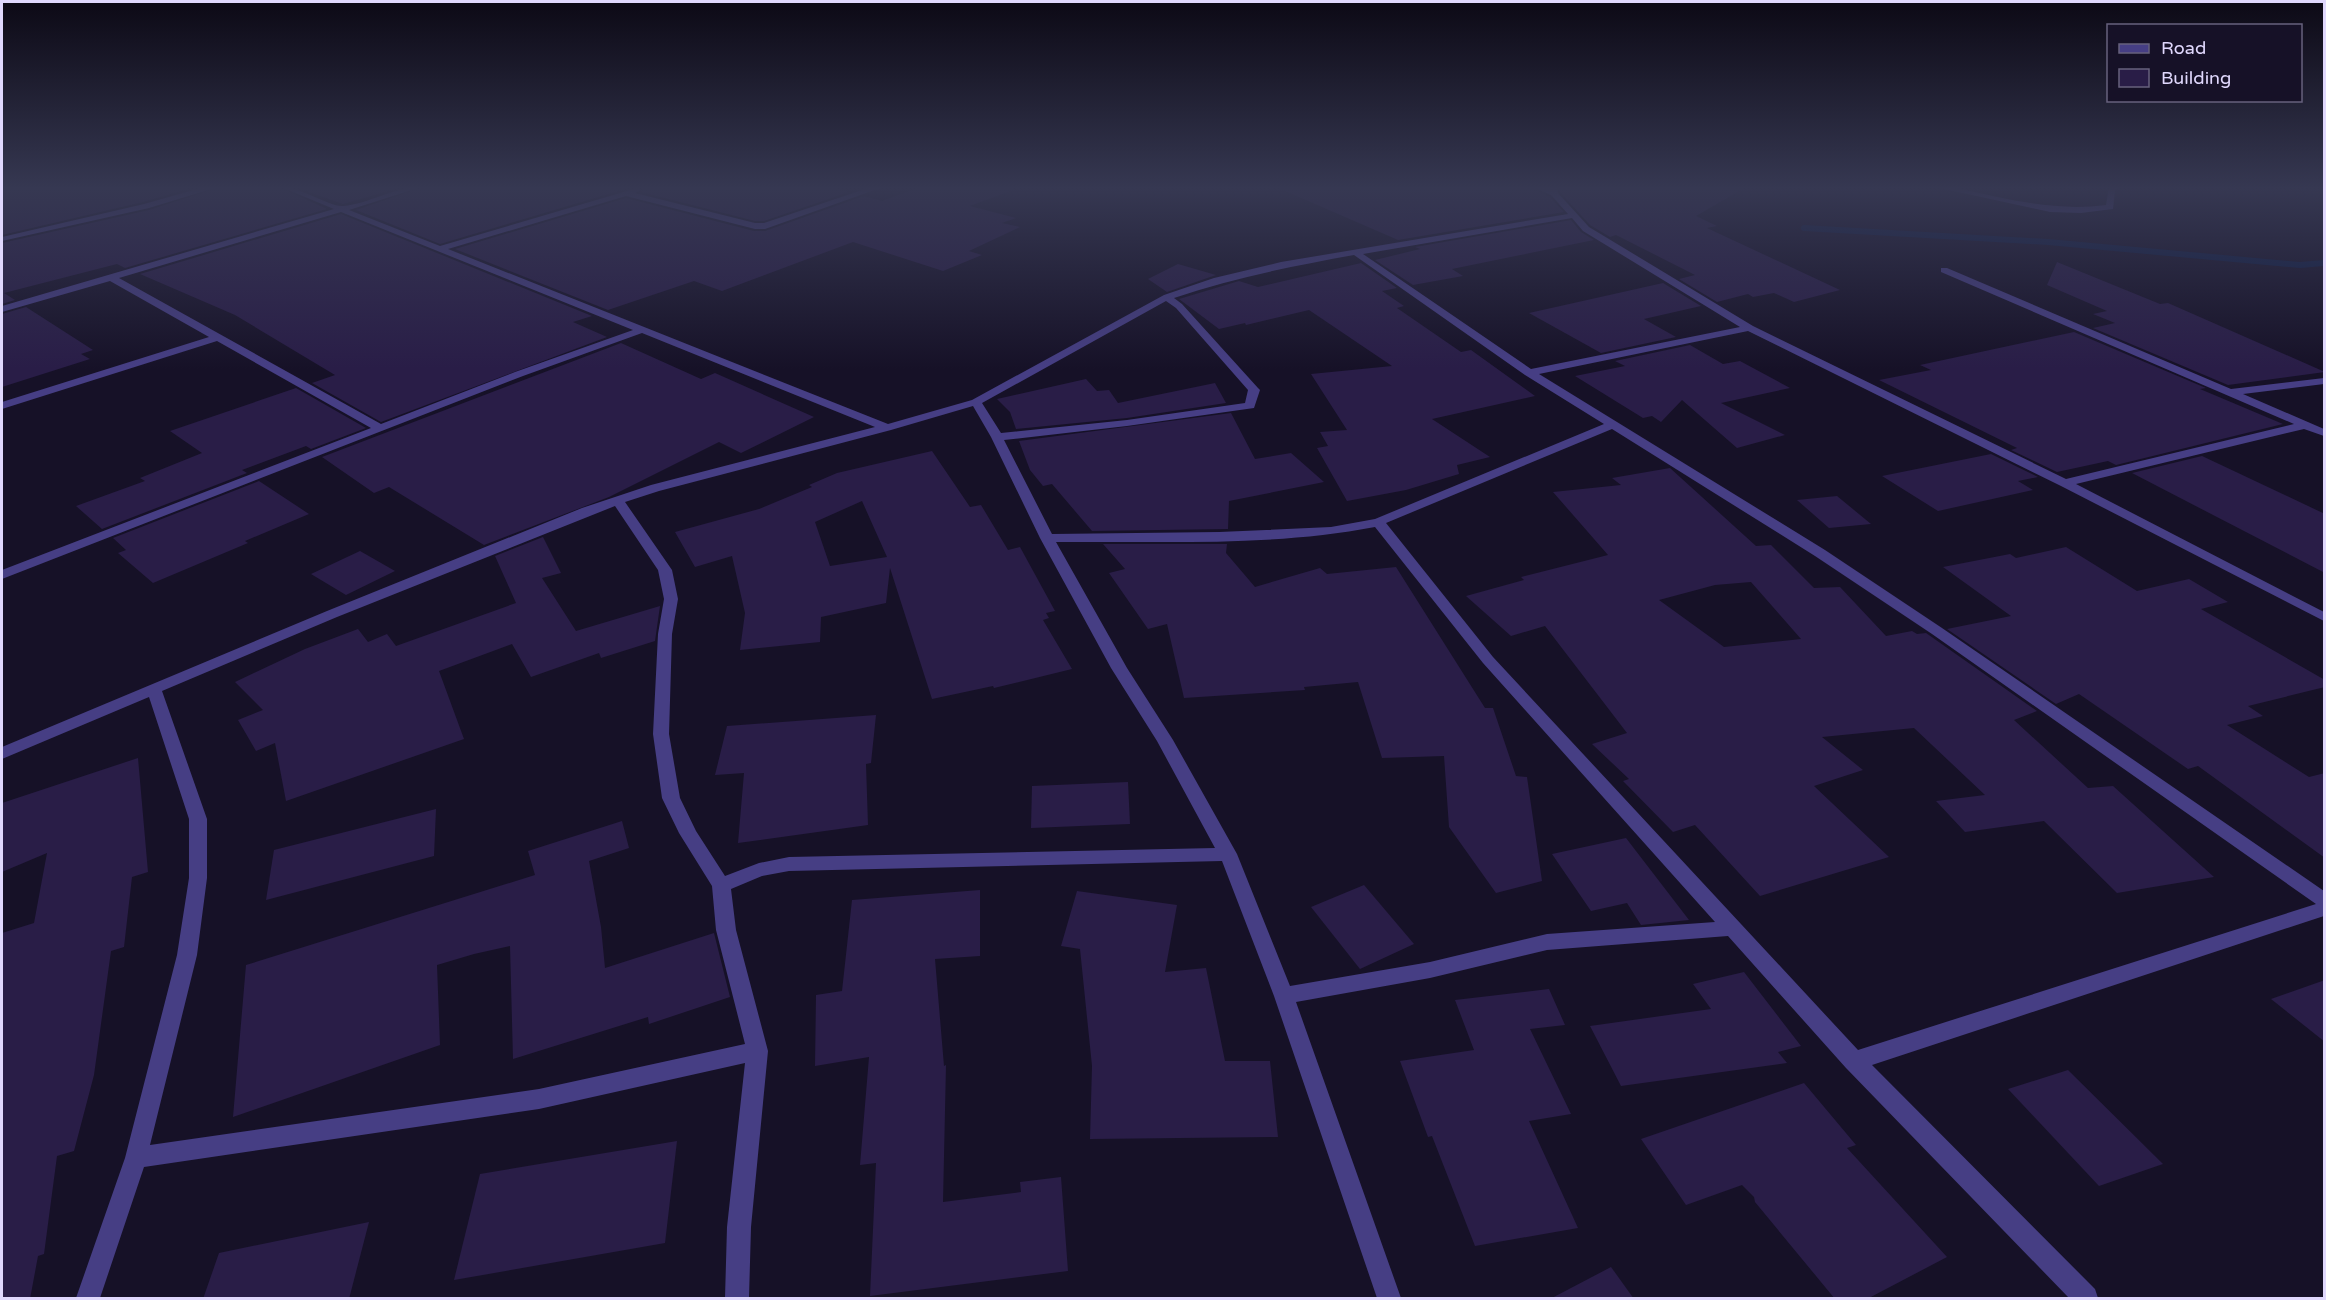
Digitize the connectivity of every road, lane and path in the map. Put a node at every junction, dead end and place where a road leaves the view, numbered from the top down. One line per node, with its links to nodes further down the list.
1 (217, 248): 9 (street)
2 (436, 248): 6 (street)
3 (444, 248): 6 (street)
4 (1381, 248): 7 (street)
5 (1615, 248): 12 (street)
6 (439, 249): 13 (street)
7 (1355, 252): 10 (street); 15 (street)
8 (1944, 270): 17 (street)
9 (112, 278): 11 (street); 14 (street)
10 (1167, 297): 18 (street); 25 (street)
11 (2, 309)
12 (1749, 328): 15 (street); 26 (street)
13 (642, 330): 22 (street); 23 (street)
14 (218, 338): 19 (street); 22 (street)
15 (1529, 373): 20 (street)
16 (2325, 381): 17 (street)
17 (2230, 393): 21 (street)
18 (976, 402): 23 (street); 25 (street)
19 (2, 406)
20 (1614, 424): 28 (street); 36 (street)
21 (2305, 425): 24 (street); 26 (street)
22 (380, 428): 30 (street)
23 (887, 428): 27 (street)
24 (2325, 433)
25 (997, 437): 29 (street)
26 (2065, 483): 31 (street)
27 (618, 501): 32 (street); 35 (street)
28 (1378, 522): 29 (street); 38 (street)
29 (1047, 538): 34 (street)
30 (2, 575)
31 (2325, 617)
32 (153, 690): 33 (street); 42 (street)
33 (2, 753)
34 (1228, 854): 35 (street); 39 (street)
35 (721, 885): 40 (street)
36 (2325, 900)
37 (2325, 909): 41 (street)
38 (1732, 928): 39 (street); 41 (street)
39 (1284, 996): 45 (street)
40 (757, 1051): 42 (street); 44 (street)
41 (1854, 1061): 46 (street)
42 (136, 1158): 43 (street)
43 (88, 1299)
44 (736, 1299)
45 (1389, 1299)
46 (2086, 1299)

